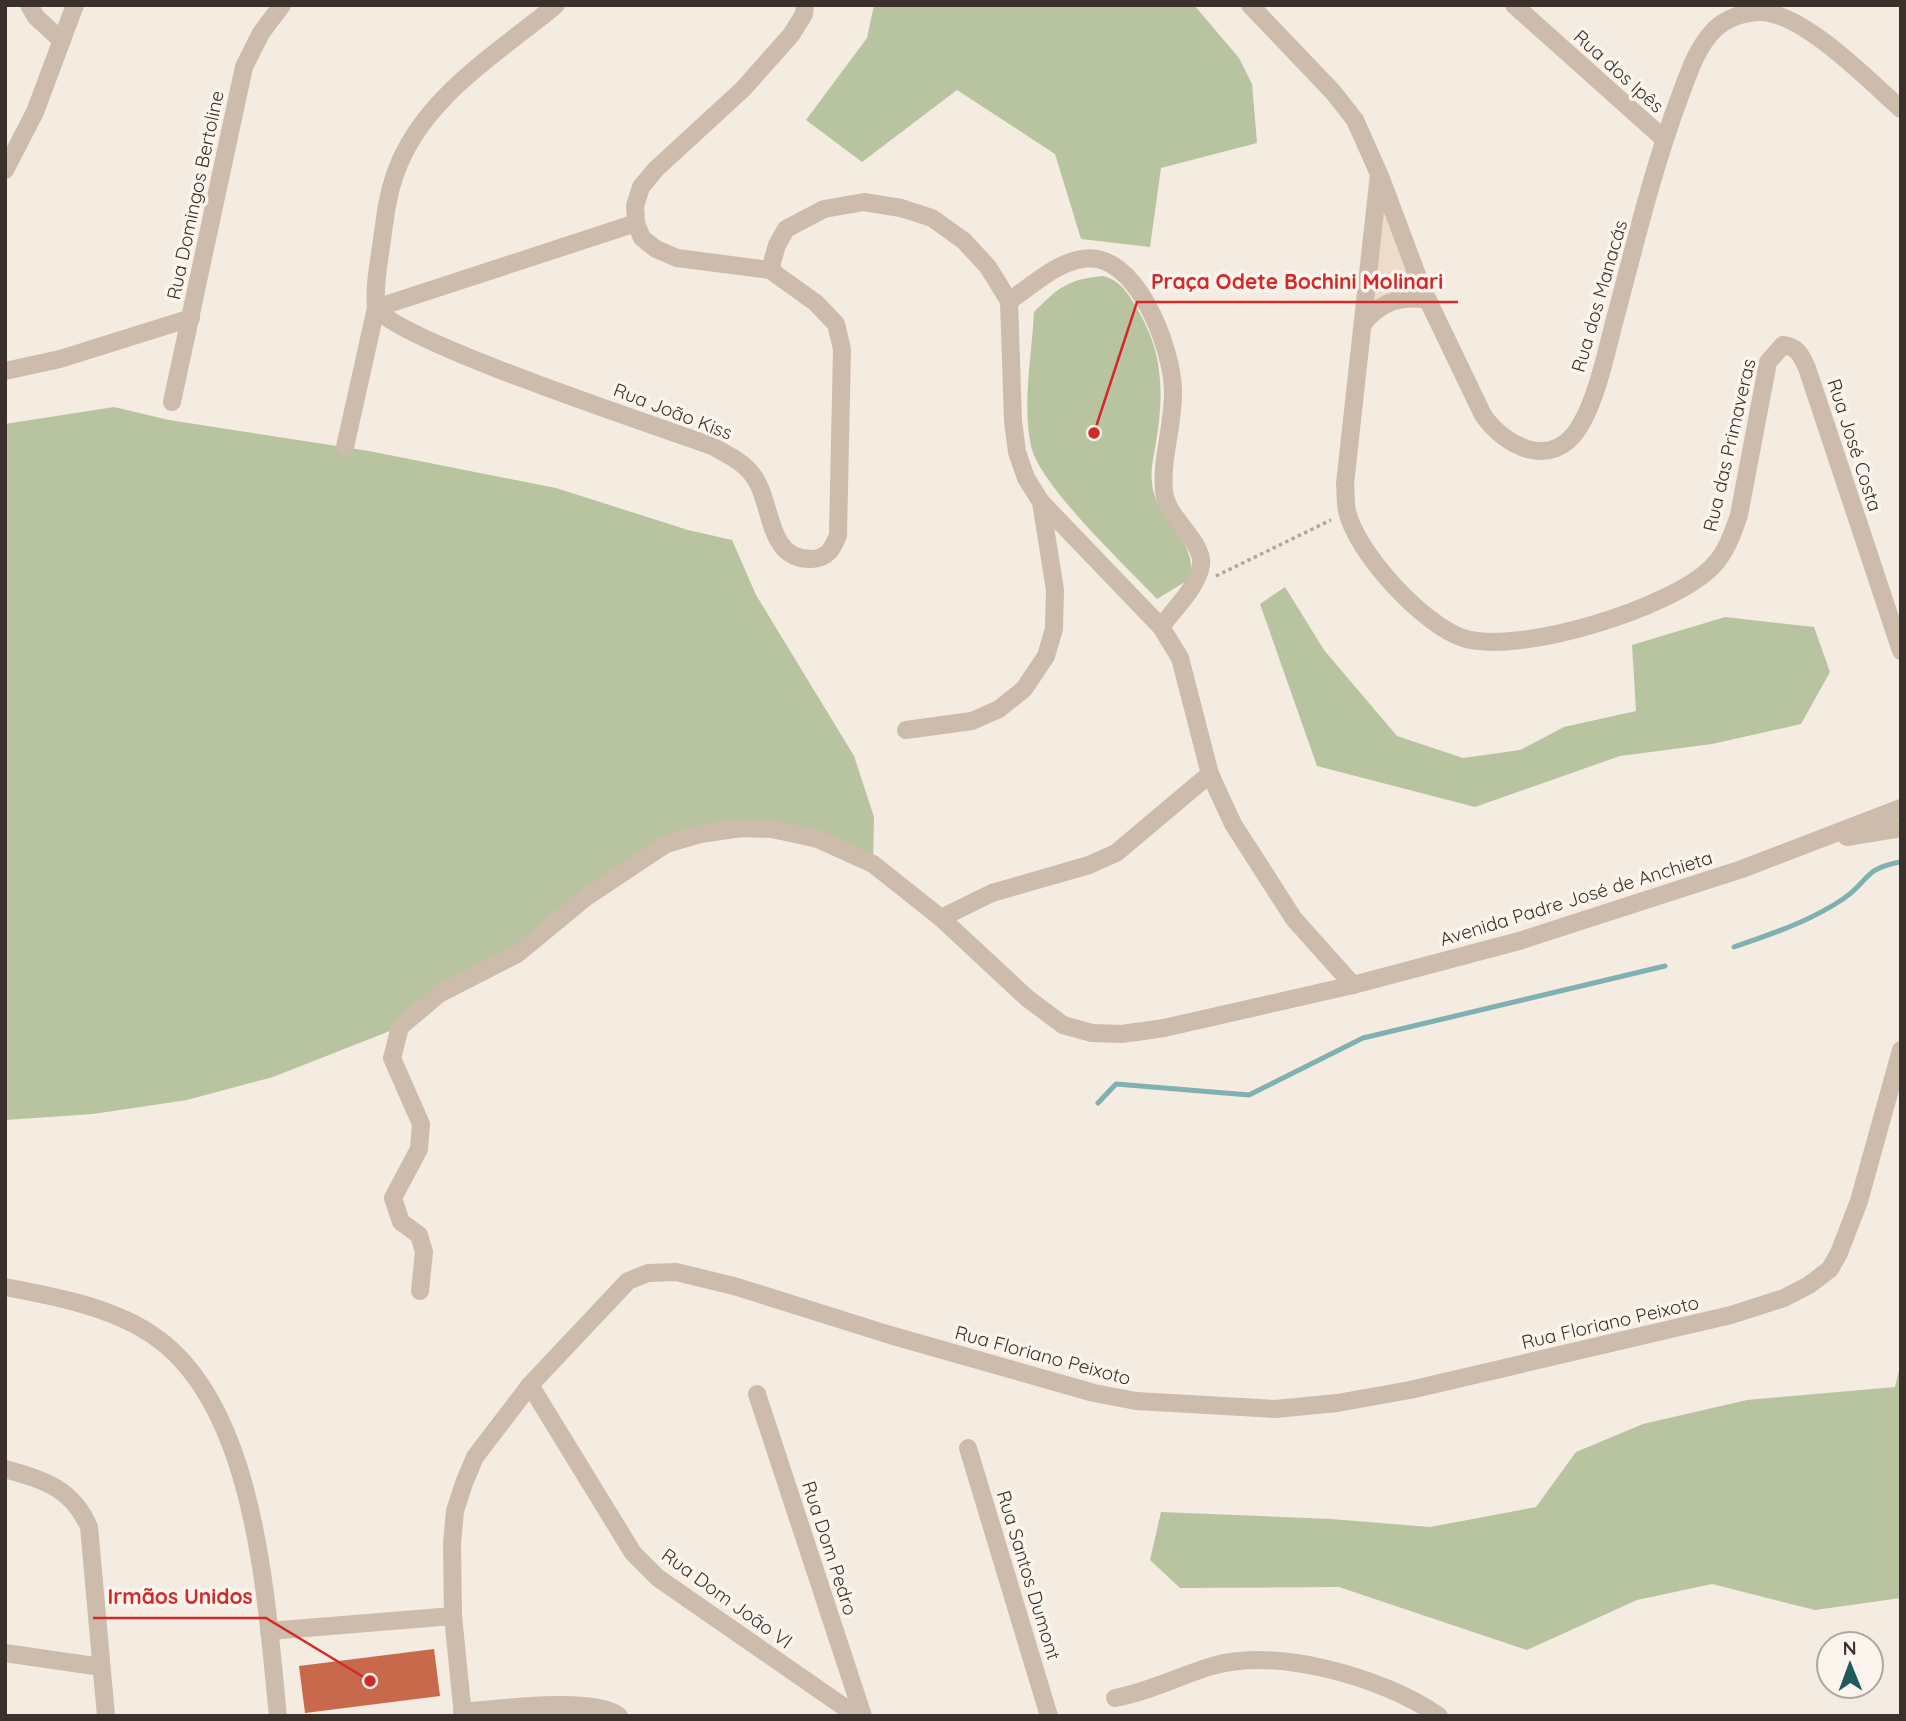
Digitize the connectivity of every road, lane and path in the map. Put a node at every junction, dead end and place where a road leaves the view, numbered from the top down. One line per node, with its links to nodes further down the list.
1 (29, 5): 8 (street)
2 (75, 5): 8 (street)
3 (282, 5): 18 (street, Rua Domingos Bertoline)
4 (556, 5): 17 (street)
5 (805, 5): 13 (street)
6 (1250, 5): 12 (street)
7 (1514, 5): 10 (street, Rua dos Ipês)
8 (62, 41): 11 (street)
9 (1901, 109): 10 (street, Rua dos Manacás)
10 (1664, 139): 15 (street, Rua dos Manacás)
11 (5, 170)
12 (1379, 174): 15 (street, Rua dos Manacás); 19 (street, Rua das Primaveras)
13 (635, 223): 14 (street, Rua João Kiss); 17 (street)
14 (770, 270): 16 (street); 17 (street, Rua João Kiss)
15 (1428, 300): 19 (street)
16 (1009, 301): 24 (street); 26 (street)
17 (376, 308): 23 (street)
18 (191, 318): 21 (street); 22 (street, Rua Domingos Bertoline)
19 (1363, 324): 25 (street, Rua das Primaveras)
20 (1783, 345): 25 (street, Rua das Primaveras); 28 (street, Rua José Costa)
21 (5, 371)
22 (172, 402)
23 (345, 447)
24 (1041, 502): 27 (street); 29 (street)
25 (1348, 512): 26 (path)
26 (1196, 579): 27 (street)
27 (1161, 627): 30 (street)
28 (1901, 651)
29 (906, 730)
30 (1210, 774): 34 (street); 35 (street)
31 (1901, 808): 33 (street)
32 (1901, 828): 33 (street)
33 (1809, 844): 35 (street, Avenida Padre José de Anchieta)
34 (941, 918): 35 (street, Avenida Padre José de Anchieta); 38 (street, Avenida Padre José de Anchieta)
35 (1353, 985)
36 (1901, 1050): 39 (street, Rua Floriano Peixoto)
37 (5, 1287): 44 (street)
38 (420, 1291)
39 (530, 1385): 43 (street, Rua Floriano Peixoto); 52 (street, Rua Dom João Vl)
40 (757, 1394): 53 (street, Rua Dom Pedro)
41 (968, 1448): 54 (street, Rua Santos Dumont)
42 (5, 1469): 46 (street)
43 (453, 1616): 44 (street); 48 (street, Rua Floriano Peixoto)
44 (269, 1631): 50 (street)
45 (5, 1653): 46 (street)
46 (101, 1667): 49 (street)
47 (1115, 1698): 55 (street)
48 (462, 1714): 51 (street)
49 (106, 1716)
50 (278, 1716)
51 (619, 1716)
52 (857, 1716)
53 (863, 1716)
54 (1049, 1716)
55 (1439, 1716)

